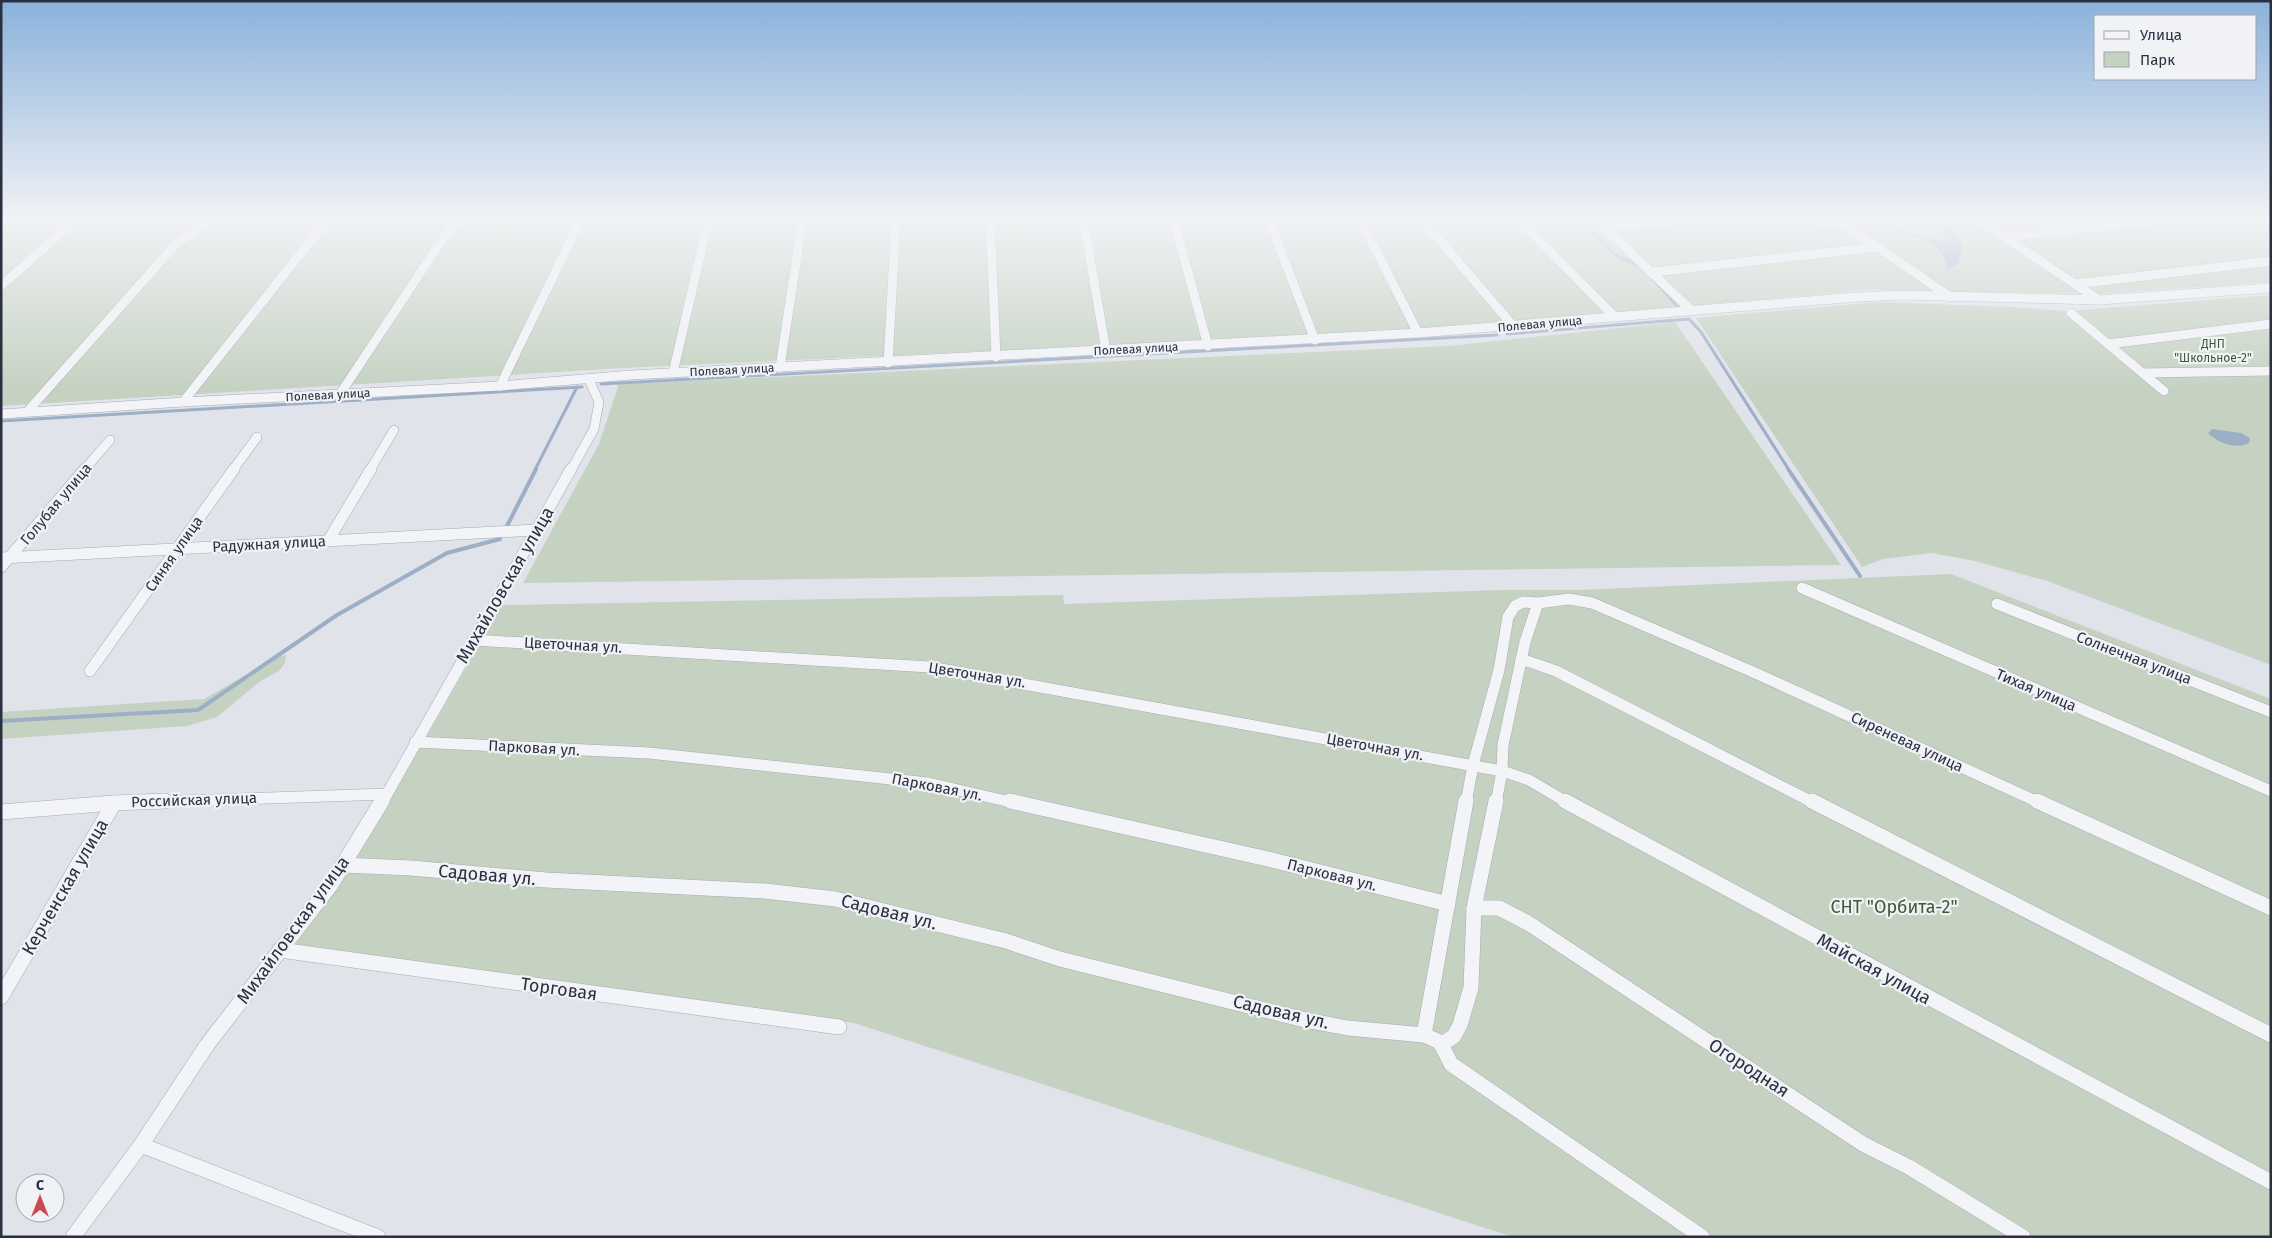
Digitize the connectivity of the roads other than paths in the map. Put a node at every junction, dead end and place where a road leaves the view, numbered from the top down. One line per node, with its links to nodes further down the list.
1 (14, 275): 21 (street)
2 (148, 275): 46 (street)
3 (284, 275): 45 (street)
4 (418, 275): 44 (street)
5 (554, 275): 42 (street)
6 (696, 275): 39 (street)
7 (794, 275): 37 (street)
8 (893, 275): 36 (street)
9 (992, 275): 35 (street)
10 (1093, 275): 34 (street)
11 (1189, 275): 33 (street)
12 (1290, 275): 31 (street)
13 (1388, 275): 30 (street)
14 (1470, 275): 29 (street)
15 (1573, 275): 27 (street)
16 (1656, 275): 25 (street)
17 (1918, 275): 23 (street)
18 (2061, 275): 20 (street)
19 (2154, 275): 20 (street)
20 (2075, 284): 24 (street)
21 (1, 286)
22 (2271, 288): 24 (street, Полевая улица)
23 (1950, 298): 24 (street, Полевая улица); 25 (street, Полевая улица)
24 (2099, 300)
25 (1691, 310): 27 (street, Полевая улица)
26 (2071, 313): 32 (street)
27 (1615, 317): 29 (street, Полевая улица)
28 (2271, 324): 32 (street)
29 (1514, 326): 30 (street, Полевая улица)
30 (1418, 333): 31 (street, Полевая улица)
31 (1315, 340): 33 (street, Полевая улица)
32 (2108, 344): 40 (street)
33 (1208, 346): 34 (street, Полевая улица)
34 (1106, 351): 35 (street, Полевая улица)
35 (996, 357): 36 (street, Полевая улица)
36 (888, 363): 37 (street, Полевая улица)
37 (780, 367): 39 (street, Полевая улица)
38 (2271, 371): 40 (street)
39 (673, 373): 41 (street, Полевая улица)
40 (2143, 373): 43 (street)
41 (589, 380): 42 (street, Полевая улица); 51 (street, Михайловская улица)
42 (500, 386): 44 (street, Полевая улица)
43 (2164, 391)
44 (340, 394): 45 (street, Полевая улица)
45 (183, 402): 46 (street, Полевая улица)
46 (26, 412): 47 (street, Полевая улица)
47 (1, 414)
48 (394, 430): 52 (street)
49 (257, 437): 53 (street, Синяя улица)
50 (110, 440): 54 (street, Голубая улица)
51 (536, 530): 52 (street, Радужная улица); 59 (street, Михайловская улица)
52 (328, 541): 53 (street, Радужная улица)
53 (177, 549): 54 (street, Радужная улица); 61 (street, Синяя улица)
54 (6, 558): 55 (street, Голубая улица)
55 (1, 568)
56 (1802, 588): 66 (street, Тихая улица)
57 (1538, 603): 60 (street); 64 (street, Сиреневая улица); 73 (street, Сиреневая улица)
58 (1997, 604): 62 (street, Солнечная улица)
59 (473, 640): 63 (street, Михайловская улица); 64 (street, Цветочная ул.)
60 (1521, 659): 65 (street); 78 (street)
61 (90, 671)
62 (2271, 712)
63 (415, 742): 67 (street, Михайловская улица); 71 (street, Парковая ул.)
64 (1473, 765): 65 (street, Майская улица); 71 (street, Сиреневая улица)
65 (1502, 771): 72 (street); 81 (street, Майская улица)
66 (2271, 791)
67 (386, 794): 68 (street, Российская улица); 70 (street, Михайловская улица)
68 (114, 803): 69 (street, Российская улица); 75 (street, Керченская улица)
69 (1, 812)
70 (343, 865): 74 (street, Михайловская улица); 77 (street, Садовая ул.)
71 (1448, 904): 77 (street, Сиреневая улица)
72 (1474, 908): 79 (street); 85 (street, Огородная)
73 (2271, 908)
74 (280, 950): 76 (street, Торговая); 80 (street, Михайловская улица)
75 (1, 997)
76 (839, 1027)
77 (1424, 1035): 79 (street)
78 (2271, 1035)
79 (1441, 1045): 84 (street)
80 (141, 1145): 82 (street, Михайловская улица); 83 (street)
81 (2271, 1182)
82 (73, 1237)
83 (378, 1237)
84 (1702, 1237)
85 (2023, 1237)

